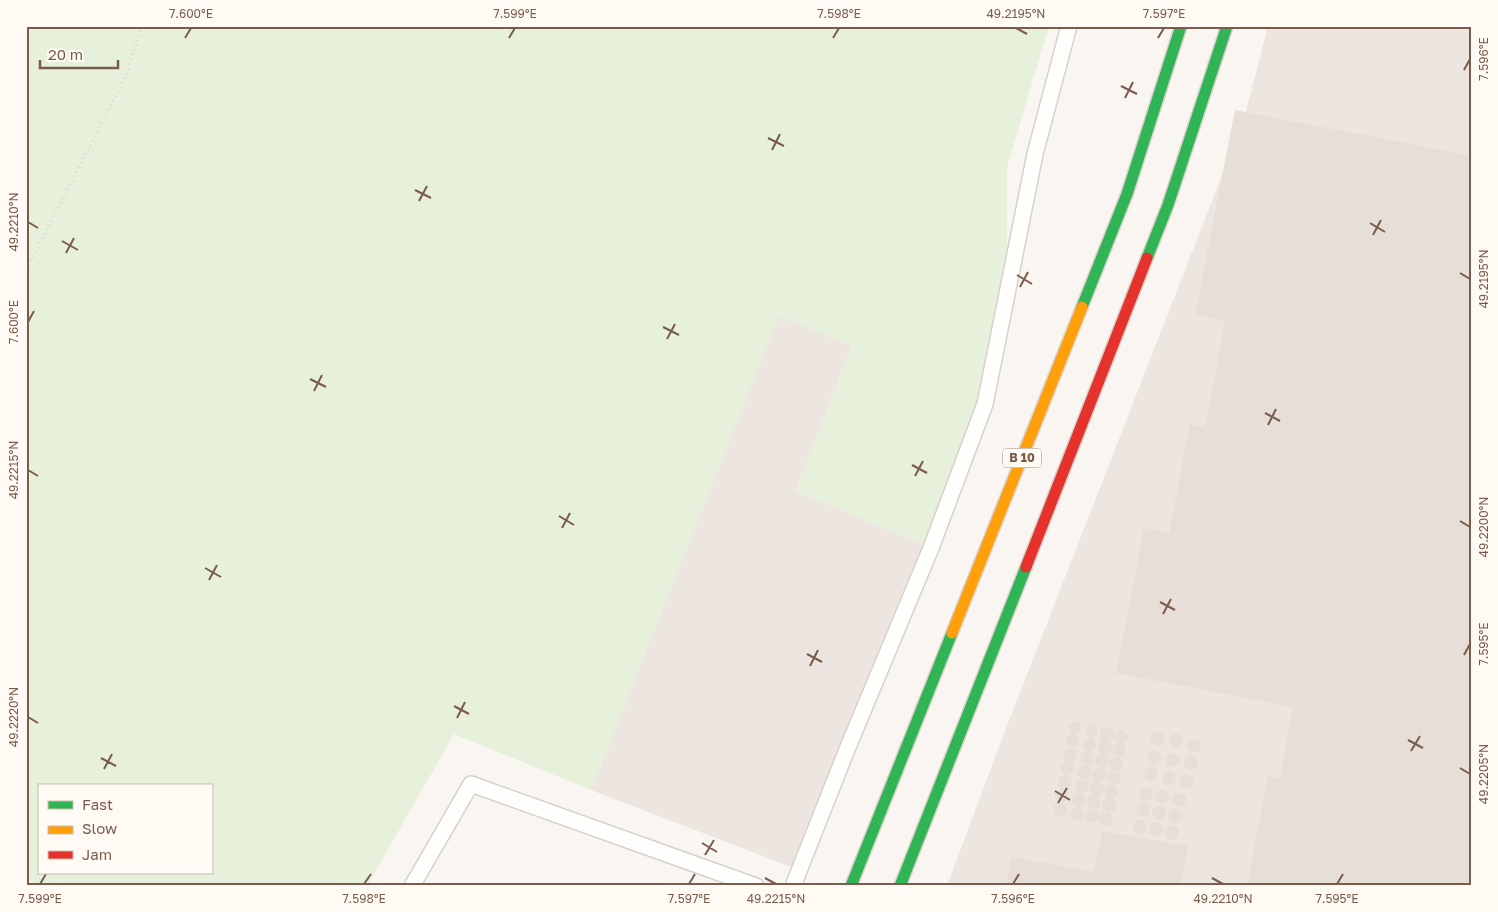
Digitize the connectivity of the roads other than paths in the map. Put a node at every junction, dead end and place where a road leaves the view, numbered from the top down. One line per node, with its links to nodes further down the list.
1 (1069, 26): 6 (lane)
2 (1180, 26): 7 (highway, B 10)
3 (1227, 26): 8 (highway)
4 (412, 886): 5 (lane)
5 (756, 886)
6 (793, 886)
7 (851, 886)
8 (900, 886)

